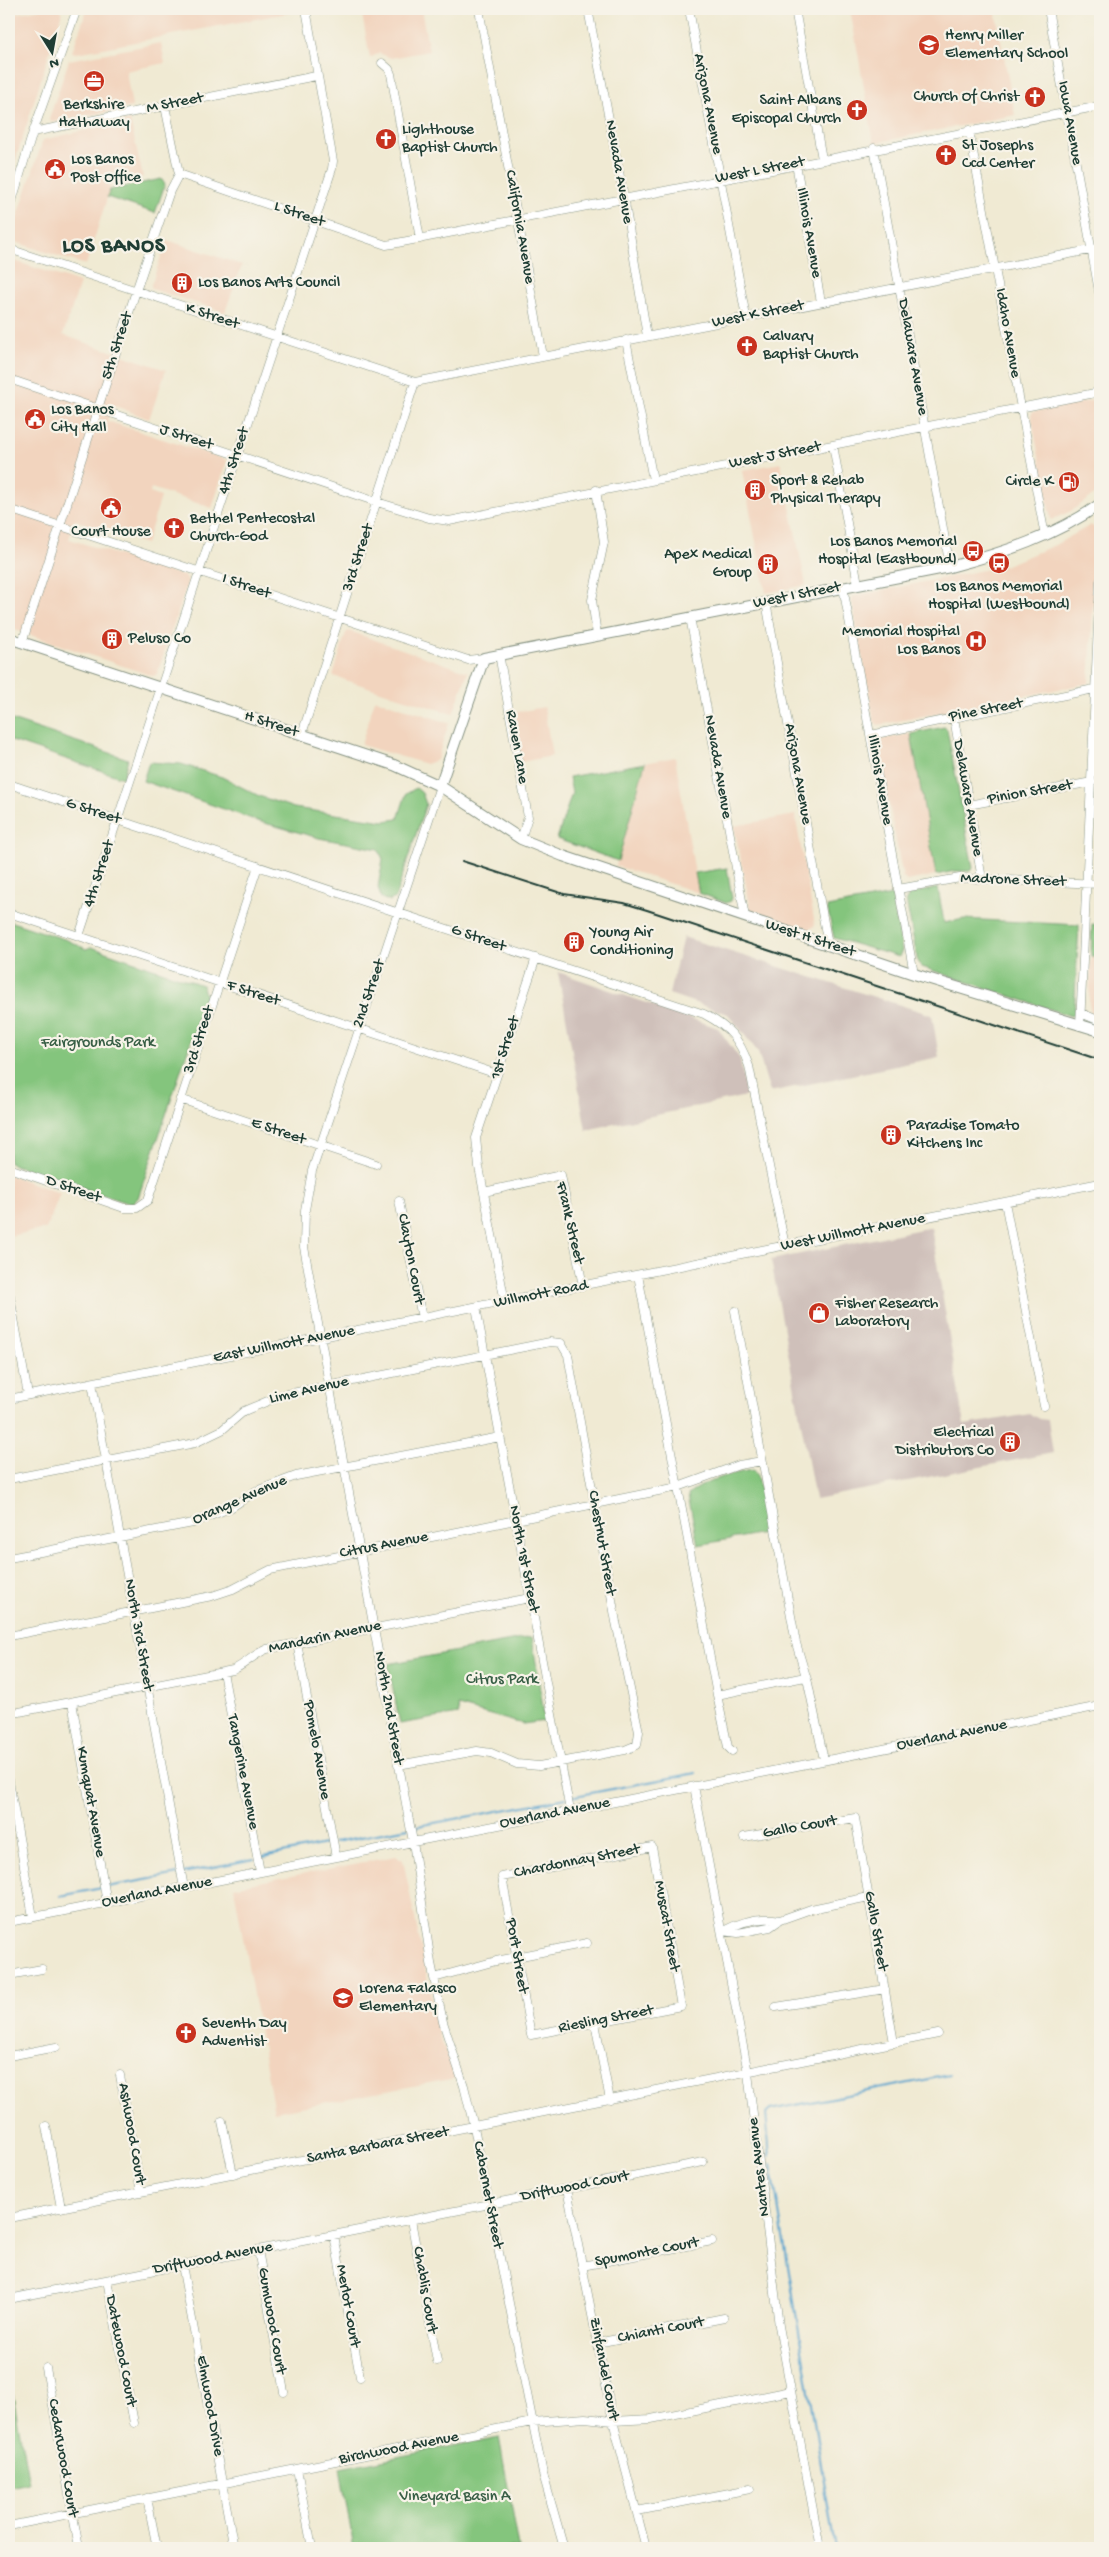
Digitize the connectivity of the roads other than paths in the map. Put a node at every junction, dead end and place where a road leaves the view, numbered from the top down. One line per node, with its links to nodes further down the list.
1 (77, 9): 14 (street)
2 (306, 9): 9 (street, 4th Street)
3 (479, 9): 22 (street, California Avenue)
4 (588, 9): 20 (street, Nevada Avenue)
5 (689, 9): 19 (street, Arizona Avenue)
6 (795, 9): 16 (street)
7 (1048, 9): 12 (street, Iowa Avenue)
8 (382, 63): 24 (street)
9 (316, 76): 10 (street, M Street); 23 (street, 4th Street)
10 (165, 106): 14 (street, M Street); 18 (street)
11 (1100, 106): 12 (street, West L Street)
12 (1068, 112): 13 (street, West L Street); 27 (street, Iowa Avenue)
13 (969, 130): 15 (street, West L Street); 28 (street, Idaho Avenue)
14 (34, 132): 21 (street)
15 (874, 148): 16 (street, West L Street); 29 (street, Delaware Avenue)
16 (822, 159): 17 (street, West L Street)
17 (796, 164): 19 (street, West L Street); 32 (street, Illinois Avenue)
18 (179, 174): 23 (street, L Street); 30 (street, 5th Street)
19 (722, 179): 20 (street, West L Street); 33 (street, Arizona Avenue)
20 (624, 198): 22 (street, West L Street); 34 (street, Nevada Avenue)
21 (9, 211)
22 (517, 219): 24 (street, West L Street); 37 (street, California Avenue)
23 (316, 222): 24 (street, L Street); 35 (street, 4th Street)
24 (420, 239)
25 (1100, 248): 27 (street, West K Street)
26 (9, 249): 30 (street, K Street)
27 (1092, 250): 28 (street, West K Street); 31 (street, Iowa Avenue)
28 (996, 268): 29 (street, West K Street); 42 (street, Idaho Avenue)
29 (899, 287): 32 (street, West K Street); 43 (street, Delaware Avenue)
30 (136, 292): 35 (street, K Street); 41 (street, 5th Street)
31 (1100, 296)
32 (821, 302): 33 (street, West K Street)
33 (746, 317): 34 (street, West K Street)
34 (647, 336): 36 (street, West K Street)
35 (276, 338): 39 (street, K Street); 45 (street, 4th Street)
36 (626, 340): 37 (street, West K Street); 46 (street)
37 (542, 356): 39 (street, West K Street)
38 (9, 379): 41 (street, J Street)
39 (415, 382): 48 (street, 3rd Street)
40 (1100, 392): 42 (street, West J Street)
41 (97, 408): 45 (street, J Street); 52 (street, 5th Street)
42 (1021, 408): 43 (street, West J Street); 53 (street, Idaho Avenue)
43 (924, 427): 44 (street, West J Street); 54 (street, Delaware Avenue)
44 (832, 445): 46 (street, West J Street); 57 (street)
45 (237, 455): 48 (street, J Street); 55 (street, 4th Street)
46 (652, 480): 47 (street, West J Street)
47 (596, 490): 51 (street, West J Street); 62 (street)
48 (377, 502): 51 (street, J Street); 61 (street, 3rd Street)
49 (9, 509): 52 (street, I Street)
50 (1098, 510): 53 (street, West I Street)
51 (449, 521)
52 (59, 525): 55 (street, I Street); 64 (street, 5th Street)
53 (1045, 536): 54 (street, West I Street)
54 (950, 566): 57 (street, West I Street)
55 (200, 572): 61 (street, I Street); 68 (street, 4th Street)
56 (1100, 581): 67 (street)
57 (858, 584): 58 (street, West I Street)
58 (843, 587): 59 (street, West I Street); 71 (street, Illinois Avenue)
59 (766, 602): 60 (street, West I Street); 87 (street, Arizona Avenue)
60 (690, 617): 62 (street, West I Street); 85 (street, Nevada Avenue)
61 (340, 618): 66 (street, I Street); 70 (street, 3rd Street)
62 (597, 635): 65 (street, West I Street)
63 (9, 638): 64 (street, H Street)
64 (22, 643): 68 (street, H Street)
65 (500, 654): 66 (street, West I Street); 77 (street, Raven Lane)
66 (484, 658): 74 (street, 2nd Street)
67 (1098, 688): 69 (street, Pine Street); 72 (street)
68 (162, 689): 70 (street, H Street); 76 (street, 4th Street)
69 (954, 718): 71 (street, Pine Street); 75 (street, Delaware Avenue)
70 (302, 734): 74 (street, H Street)
71 (871, 734): 82 (street, Illinois Avenue)
72 (1092, 782): 75 (street, Pinion Street); 80 (street)
73 (9, 784): 76 (street, G Street)
74 (440, 786): 77 (street, H Street); 83 (street, 2nd Street)
75 (968, 805): 79 (street, Delaware Avenue)
76 (118, 820): 78 (street, G Street); 86 (street, 4th Street)
77 (522, 839): 85 (street, West H Street)
78 (258, 866): 83 (street, G Street); 90 (street, 3rd Street)
79 (982, 879): 80 (street, Madrone Street); 82 (street, Madrone Street)
80 (1087, 883): 81 (street, Madrone Street); 91 (street)
81 (1100, 884)
82 (898, 889): 89 (street, Illinois Avenue)
83 (398, 912): 88 (street, G Street); 94 (street, 2nd Street)
84 (9, 913): 86 (street, F Street)
85 (744, 917): 87 (street, West H Street)
86 (80, 936): 90 (street, F Street)
87 (828, 945): 89 (street, West H Street)
88 (536, 958): 96 (street, 1st Street); 106 (street, G Street)
89 (914, 974): 93 (street, West H Street)
90 (219, 983): 94 (street, F Street); 97 (street, 3rd Street)
91 (1080, 1013): 92 (street); 93 (street)
92 (1100, 1021)
93 (1080, 1026): 95 (street, West H Street)
94 (358, 1029): 96 (street, F Street); 98 (street, 2nd Street)
95 (1100, 1032)
96 (497, 1074): 102 (street, 1st Street)
97 (180, 1099): 98 (street, E Street); 105 (street, 3rd Street)
98 (320, 1146): 99 (street, E Street); 115 (street, 2nd Street)
99 (376, 1164)
100 (9, 1168): 105 (street, D Street)
101 (1100, 1183): 104 (street, West Willmott Avenue)
102 (484, 1192): 109 (street, Frank Street); 111 (street)
103 (399, 1200): 114 (street, Clayton Court)
104 (1005, 1202): 106 (street, West Willmott Avenue); 122 (street)
105 (137, 1208)
106 (785, 1246): 107 (street, West Willmott Avenue)
107 (638, 1275): 108 (street, West Willmott Avenue); 128 (street)
108 (606, 1282): 109 (street, Willmott Road)
109 (583, 1286): 111 (street, Willmott Road)
110 (9, 1291): 120 (street)
111 (505, 1302): 112 (street, Willmott Road)
112 (476, 1308): 114 (street, East Willmott Avenue); 117 (street, North 1st Street)
113 (735, 1311): 125 (street)
114 (422, 1318): 115 (street, East Willmott Avenue)
115 (320, 1338): 118 (street, East Willmott Avenue); 119 (street, North 2nd Street)
116 (561, 1343): 117 (street, Lime Avenue); 129 (street, Chestnut Street)
117 (485, 1355): 119 (street, Lime Avenue); 123 (street, North 1st Street)
118 (92, 1383): 120 (street, East Willmott Avenue); 124 (street, North 3rd Street)
119 (329, 1386): 124 (street, Lime Avenue); 126 (street, North 2nd Street)
120 (28, 1395): 121 (street, East Willmott Avenue)
121 (9, 1399)
122 (1044, 1406)
123 (500, 1437): 126 (street, Orange Avenue); 130 (street, North 1st Street)
124 (106, 1461): 127 (street, Lime Avenue); 131 (street, North 3rd Street)
125 (762, 1461): 128 (street, Citrus Avenue); 140 (street)
126 (344, 1468): 131 (street, Orange Avenue); 132 (street, North 2nd Street)
127 (9, 1479)
128 (678, 1487): 129 (street, Citrus Avenue); 142 (street)
129 (594, 1505): 130 (street, Citrus Avenue); 148 (street, Chestnut Street)
130 (515, 1521): 132 (street, Citrus Avenue); 134 (street, North 1st Street)
131 (120, 1536): 133 (street, Orange Avenue); 135 (street, North 3rd Street)
132 (359, 1551): 135 (street, Citrus Avenue); 136 (street, North 2nd Street)
133 (9, 1558)
134 (530, 1598): 136 (street, Mandarin Avenue); 148 (street, North 1st Street)
135 (134, 1611): 137 (street, Citrus Avenue); 141 (street, North 3rd Street)
136 (373, 1628): 138 (street, Mandarin Avenue); 149 (street, North 2nd Street)
137 (9, 1636)
138 (297, 1643): 139 (street, Mandarin Avenue); 157 (street, Pomelo Avenue)
139 (223, 1672): 141 (street, Mandarin Avenue); 158 (street, Tangerine Avenue)
140 (805, 1677): 142 (street); 147 (street)
141 (148, 1686): 143 (street, Mandarin Avenue); 160 (street, North 3rd Street)
142 (717, 1695): 146 (street)
143 (72, 1702): 145 (street, Mandarin Avenue); 162 (street, Kumquat Avenue)
144 (1100, 1706): 147 (street, Overland Avenue)
145 (9, 1714)
146 (732, 1751)
147 (824, 1760): 151 (street, Overland Avenue)
148 (561, 1763): 149 (street); 152 (street, North 1st Street)
149 (398, 1765): 155 (street, North 2nd Street)
150 (9, 1782): 163 (street)
151 (694, 1786): 152 (street, Overland Avenue); 165 (street, Nantes Avenue)
152 (570, 1811): 155 (street, Overland Avenue)
153 (855, 1818): 154 (street, Gallo Court); 161 (street, Gallo Street)
154 (744, 1837)
155 (413, 1842): 157 (street, Overland Avenue); 170 (street, Cabernet Street)
156 (652, 1847): 159 (street, Chardonnay Street); 172 (street, Muscat Street)
157 (336, 1858): 158 (street, Overland Avenue)
158 (260, 1872): 160 (street, Overland Avenue)
159 (502, 1877): 167 (street, Port Street)
160 (184, 1888): 162 (street, Overland Avenue)
161 (869, 1897): 165 (street); 171 (street, Gallo Street)
162 (107, 1903): 163 (street, Overland Avenue)
163 (33, 1917): 164 (street, Overland Avenue)
164 (9, 1922)
165 (723, 1931): 180 (street, Nantes Avenue)
166 (587, 1943): 167 (street)
167 (516, 1957): 170 (street); 176 (street, Port Street)
168 (42, 1969): 169 (street)
169 (9, 1976)
170 (434, 1978): 185 (street, Cabernet Street)
171 (885, 1989): 173 (street); 177 (street, Gallo Street)
172 (681, 2006): 174 (street, Riesling Street)
173 (776, 2007)
174 (595, 2023): 176 (street, Riesling Street); 182 (street)
175 (938, 2034): 177 (street, Santa Barbara Street)
176 (531, 2035)
177 (894, 2042): 180 (street, Santa Barbara Street)
178 (56, 2047): 179 (street)
179 (9, 2056)
180 (748, 2073): 182 (street, Santa Barbara Street); 206 (street, Nantes Avenue)
181 (120, 2075): 189 (street, Ashwood Court)
182 (610, 2100): 185 (street, Santa Barbara Street)
183 (222, 2121): 187 (street)
184 (46, 2126): 191 (street)
185 (474, 2127): 187 (street, Santa Barbara Street); 190 (street, Cabernet Street)
186 (703, 2162): 188 (street, Driftwood Court)
187 (233, 2174): 189 (street, Santa Barbara Street)
188 (567, 2189): 190 (street, Driftwood Court); 198 (street, Zinfandel Court)
189 (141, 2192): 191 (street, Santa Barbara Street)
190 (489, 2204): 193 (street, Driftwood Court); 208 (street, Cabernet Street)
191 (61, 2208): 192 (street, Santa Barbara Street)
192 (9, 2218)
193 (414, 2219): 194 (street, Driftwood Avenue); 203 (street, Chablis Court)
194 (334, 2235): 196 (street, Driftwood Avenue); 205 (street, Merlot Court)
195 (712, 2241): 198 (street, Spumonte Court)
196 (258, 2250): 197 (street, Driftwood Avenue); 207 (street, Gumwood Court)
197 (182, 2265): 199 (street, Driftwood Avenue); 212 (street, Elmwood Drive)
198 (582, 2266): 202 (street, Zinfandel Court)
199 (107, 2280): 200 (street, Driftwood Avenue); 210 (street, Datewood Court)
200 (9, 2299)
201 (724, 2318): 202 (street, Chianti Court)
202 (597, 2344): 209 (street, Zinfandel Court)
203 (437, 2361)
204 (46, 2368): 216 (street, Cedarwood Court)
205 (360, 2377)
206 (791, 2390): 209 (street, Birchwood Avenue); 224 (street, Nantes Avenue)
207 (284, 2392)
208 (532, 2422): 209 (street, Birchwood Avenue); 211 (street, Birchwood Avenue); 222 (street, Cabernet Street)
209 (613, 2422): 215 (street, Zinfandel Court)
210 (134, 2423)
211 (297, 2469): 212 (street, Birchwood Avenue); 221 (street)
212 (223, 2483): 214 (street, Birchwood Avenue); 220 (street, Elmwood Drive)
213 (750, 2489): 215 (street)
214 (147, 2498): 216 (street, Birchwood Avenue); 219 (street)
215 (637, 2511): 223 (street, Zinfandel Court)
216 (72, 2513): 217 (street, Birchwood Avenue); 218 (street, Cedarwood Court)
217 (9, 2526)
218 (79, 2548)
219 (157, 2548)
220 (234, 2548)
221 (312, 2548)
222 (564, 2548)
223 (646, 2548)
224 (820, 2548)

